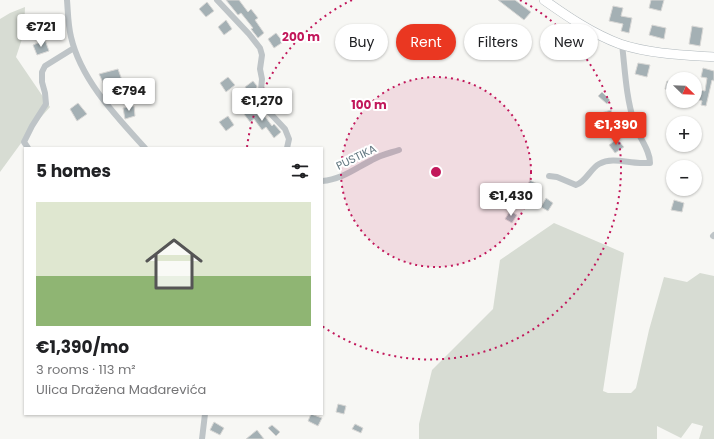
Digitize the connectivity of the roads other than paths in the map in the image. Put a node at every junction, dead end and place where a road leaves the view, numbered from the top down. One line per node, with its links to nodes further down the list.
1 (67, 0): 5 (street)
2 (217, 0): 9 (street)
3 (544, 0): 4 (street)
4 (622, 44): 6 (street); 11 (street)
5 (74, 48): 7 (street); 8 (street)
6 (714, 57)
7 (27, 147)
8 (144, 147)
9 (287, 147)
10 (399, 150): 12 (street, PUSTIKA)
11 (550, 176)
12 (323, 181)
13 (205, 415): 14 (street)
14 (202, 439)

